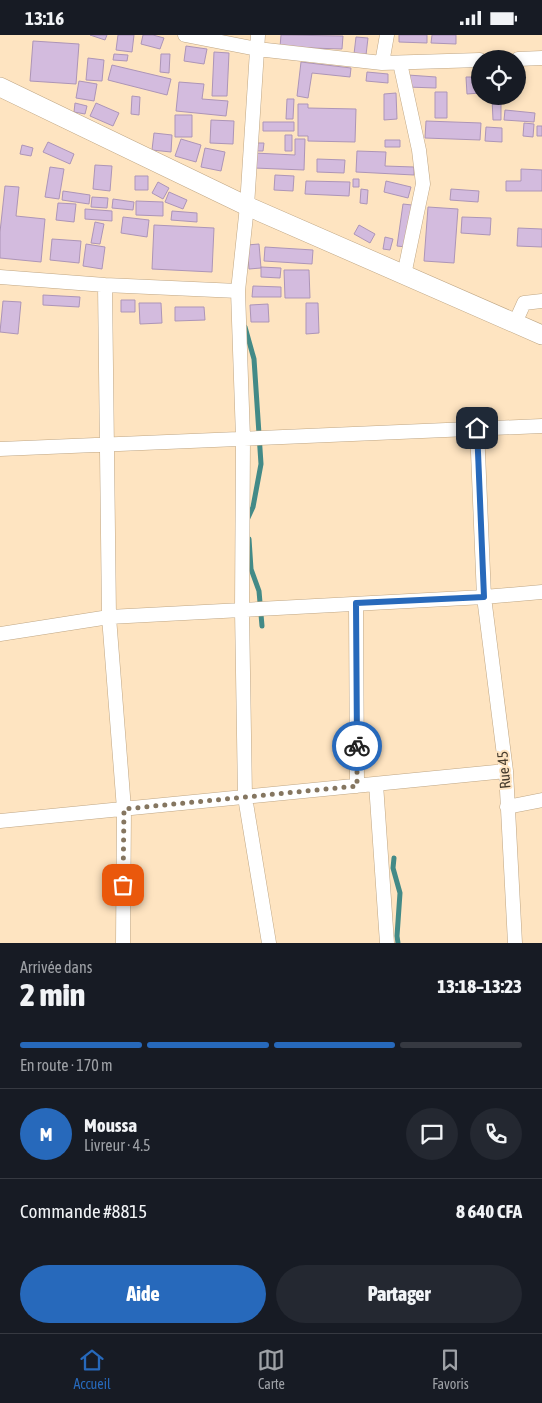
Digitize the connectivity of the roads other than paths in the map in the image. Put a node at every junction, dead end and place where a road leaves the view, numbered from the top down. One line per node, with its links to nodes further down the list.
1 (185, 35): 3 (street)
2 (387, 35): 7 (street)
3 (258, 42): 7 (street); 10 (street)
4 (542, 58): 5 (street)
5 (526, 59)
6 (471, 60): 8 (street)
7 (382, 63): 8 (street)
8 (400, 63): 11 (street)
9 (0, 87): 10 (street)
10 (247, 206): 11 (street); 14 (street)
11 (404, 275): 16 (street)
12 (0, 277): 13 (street)
13 (106, 285): 14 (street); 21 (street)
14 (238, 291): 20 (street)
15 (542, 301): 16 (street)
16 (515, 323): 17 (street)
17 (542, 335)
18 (542, 426): 19 (street)
19 (477, 428): 20 (street); 24 (street, Rue 45)
20 (243, 438): 21 (street); 26 (street)
21 (106, 444): 22 (street); 27 (street)
22 (0, 449)
23 (542, 593): 24 (street)
24 (484, 597): 25 (street); 29 (street, Rue 45)
25 (356, 603): 26 (street); 31 (street)
26 (242, 610): 27 (street); 32 (street)
27 (109, 617): 28 (street); 35 (street)
28 (0, 634)
29 (506, 771): 30 (street); 34 (street, Rue 45)
30 (376, 784): 31 (street); 39 (street)
31 (357, 786): 32 (street)
32 (245, 797): 35 (street); 38 (street)
33 (542, 800): 34 (street)
34 (507, 807): 40 (street, Rue 45)
35 (124, 809): 36 (street); 37 (street)
36 (0, 821)
37 (123, 943)
38 (269, 943)
39 (387, 943)
40 (515, 943)

